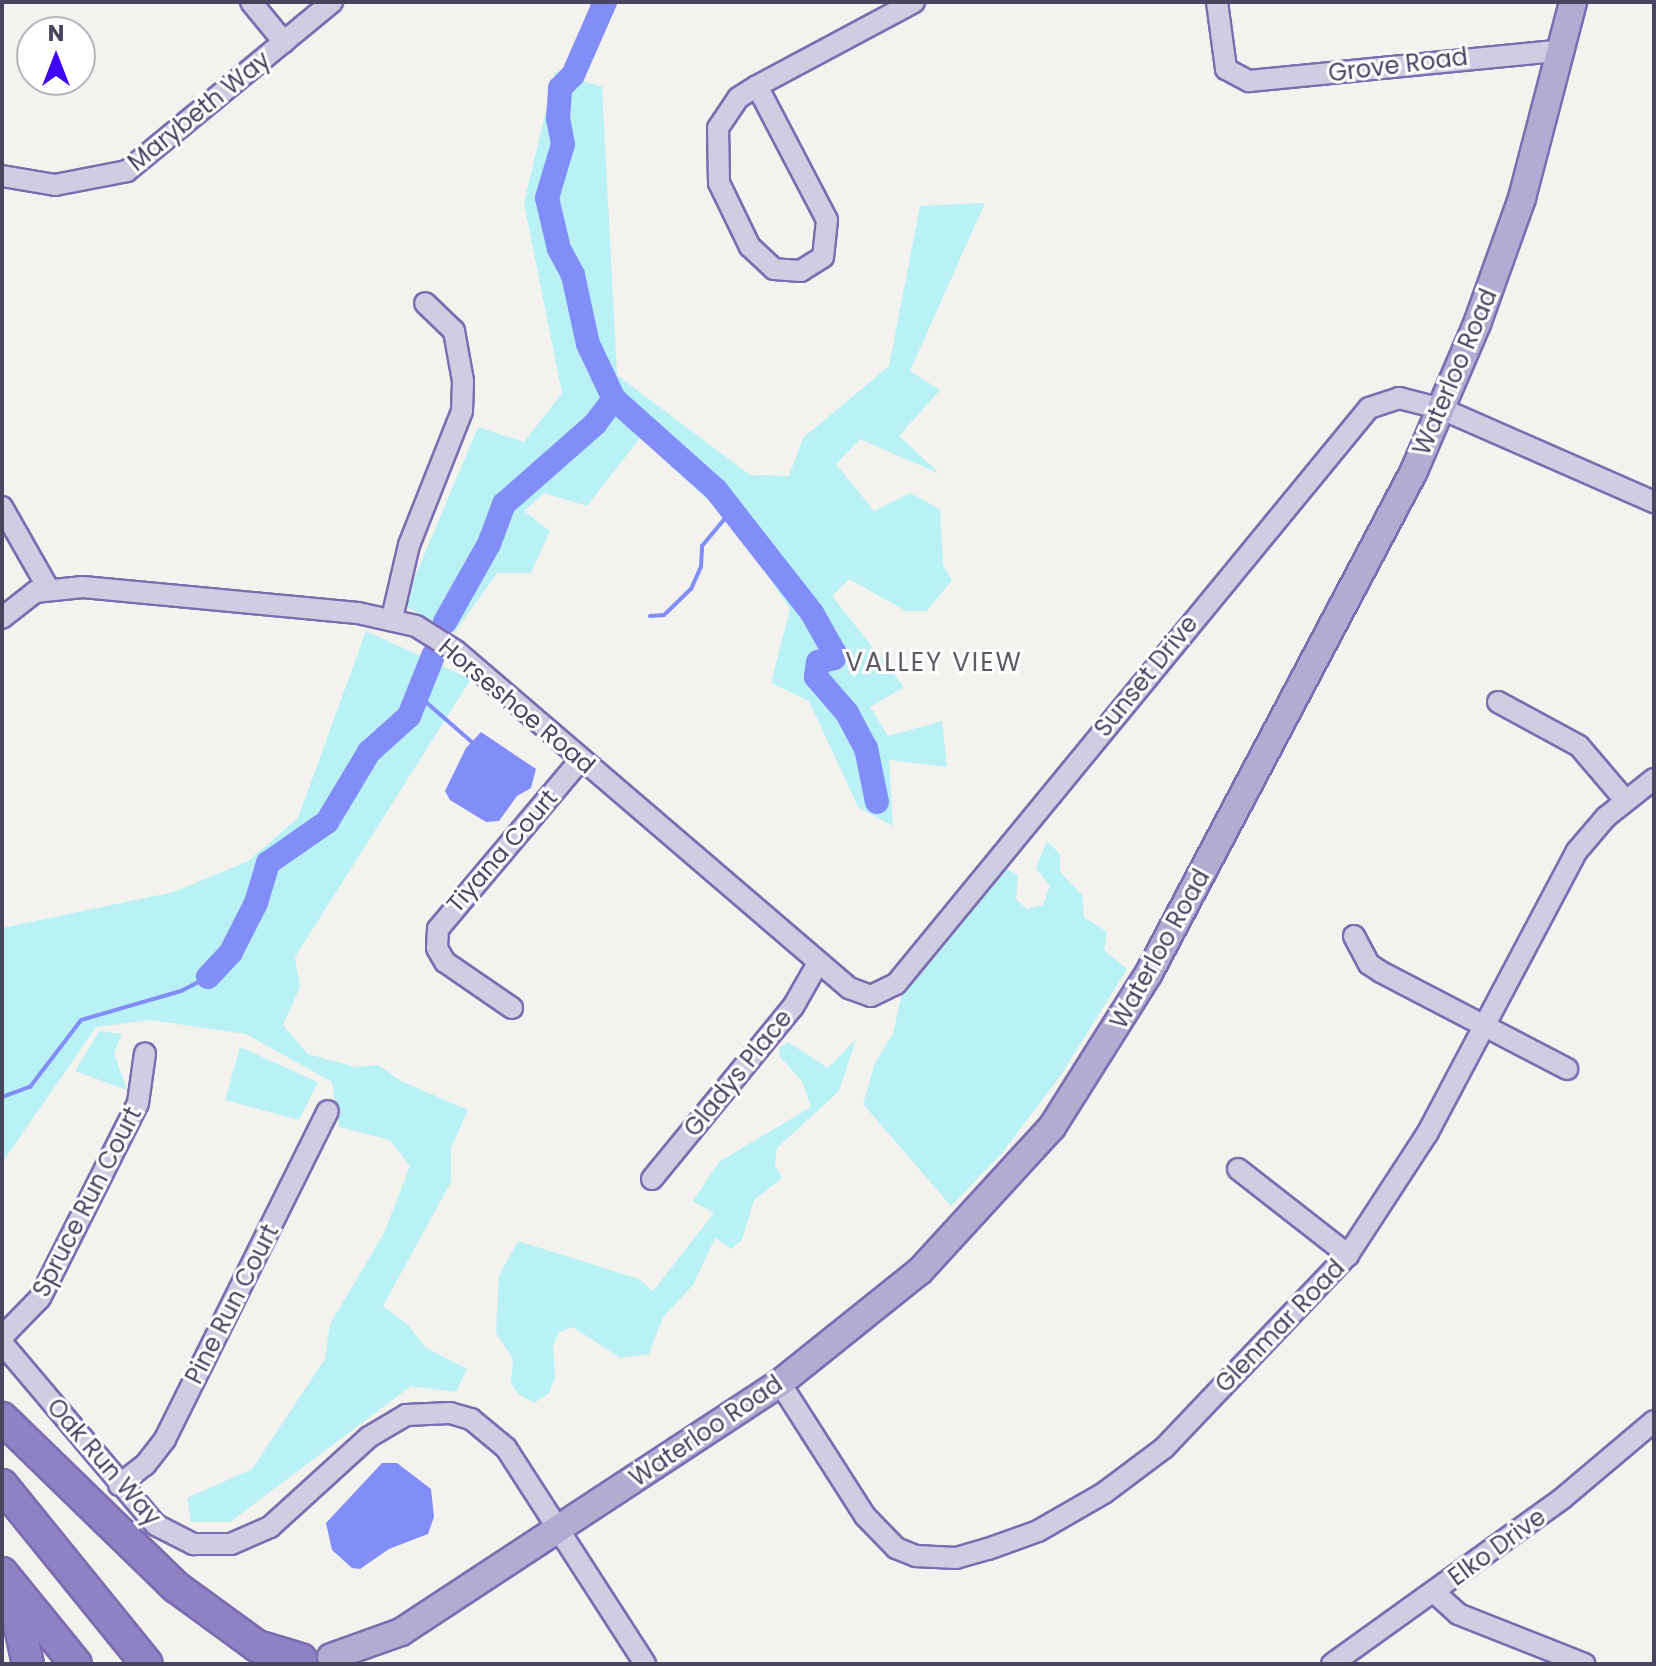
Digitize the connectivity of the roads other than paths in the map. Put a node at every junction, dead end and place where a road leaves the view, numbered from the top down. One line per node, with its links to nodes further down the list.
1 (251, 2): 6 (street)
2 (332, 2): 6 (street, Marybeth Way)
3 (914, 2): 8 (street)
4 (1217, 2): 7 (street, Grove Road)
5 (1573, 2): 7 (main road, Waterloo Road)
6 (284, 42): 9 (street, Marybeth Way)
7 (1563, 50): 11 (main road, Waterloo Road)
8 (757, 86): 8 (street)
9 (2, 176)
10 (425, 303): 16 (street)
11 (1442, 409): 12 (street, Sunset Drive); 23 (street, Sunset Drive); 33 (main road, Waterloo Road)
12 (1654, 502)
13 (2, 507): 14 (street)
14 (48, 588): 15 (street); 16 (street, Horseshoe Road)
15 (2, 618)
16 (392, 618): 18 (street, Horseshoe Road)
17 (1498, 702): 20 (street)
18 (581, 759): 22 (street, Horseshoe Road); 24 (street, Tiyana Court)
19 (1654, 779): 20 (street, Glenmar Road)
20 (1625, 800): 25 (street, Glenmar Road)
21 (1354, 936): 25 (street)
22 (818, 963): 23 (street, Horseshoe Road); 30 (street, Gladys Place)
23 (871, 996)
24 (512, 1008)
25 (1484, 1025): 27 (street); 31 (street, Glenmar Road)
26 (145, 1053): 32 (street, Spruce Run Court)
27 (1567, 1069)
28 (328, 1111): 37 (street, Pine Run Court)
29 (1238, 1169): 31 (street)
30 (652, 1179)
31 (1348, 1255): 33 (street, Glenmar Road)
32 (2, 1340): 37 (street, Oak Run Way)
33 (780, 1383): 38 (main road, Waterloo Road)
34 (2, 1418): 44 (highway)
35 (1654, 1421): 41 (street, Elko Drive)
36 (2, 1485): 47 (highway)
37 (119, 1485): 38 (street, Oak Run Way)
38 (560, 1528): 42 (main road, Waterloo Road); 49 (street)
39 (2, 1573): 46 (highway)
40 (2, 1592): 45 (highway)
41 (1435, 1593): 50 (street, Elko Drive); 51 (street)
42 (401, 1632): 43 (main road, Waterloo Road); 48 (main road, Waterloo Road)
43 (337, 1660): 44 (main road, Waterloo Road)
44 (297, 1661)
45 (28, 1664)
46 (76, 1664)
47 (147, 1664)
48 (370, 1664)
49 (645, 1664)
50 (1332, 1664)
51 (1584, 1664)

